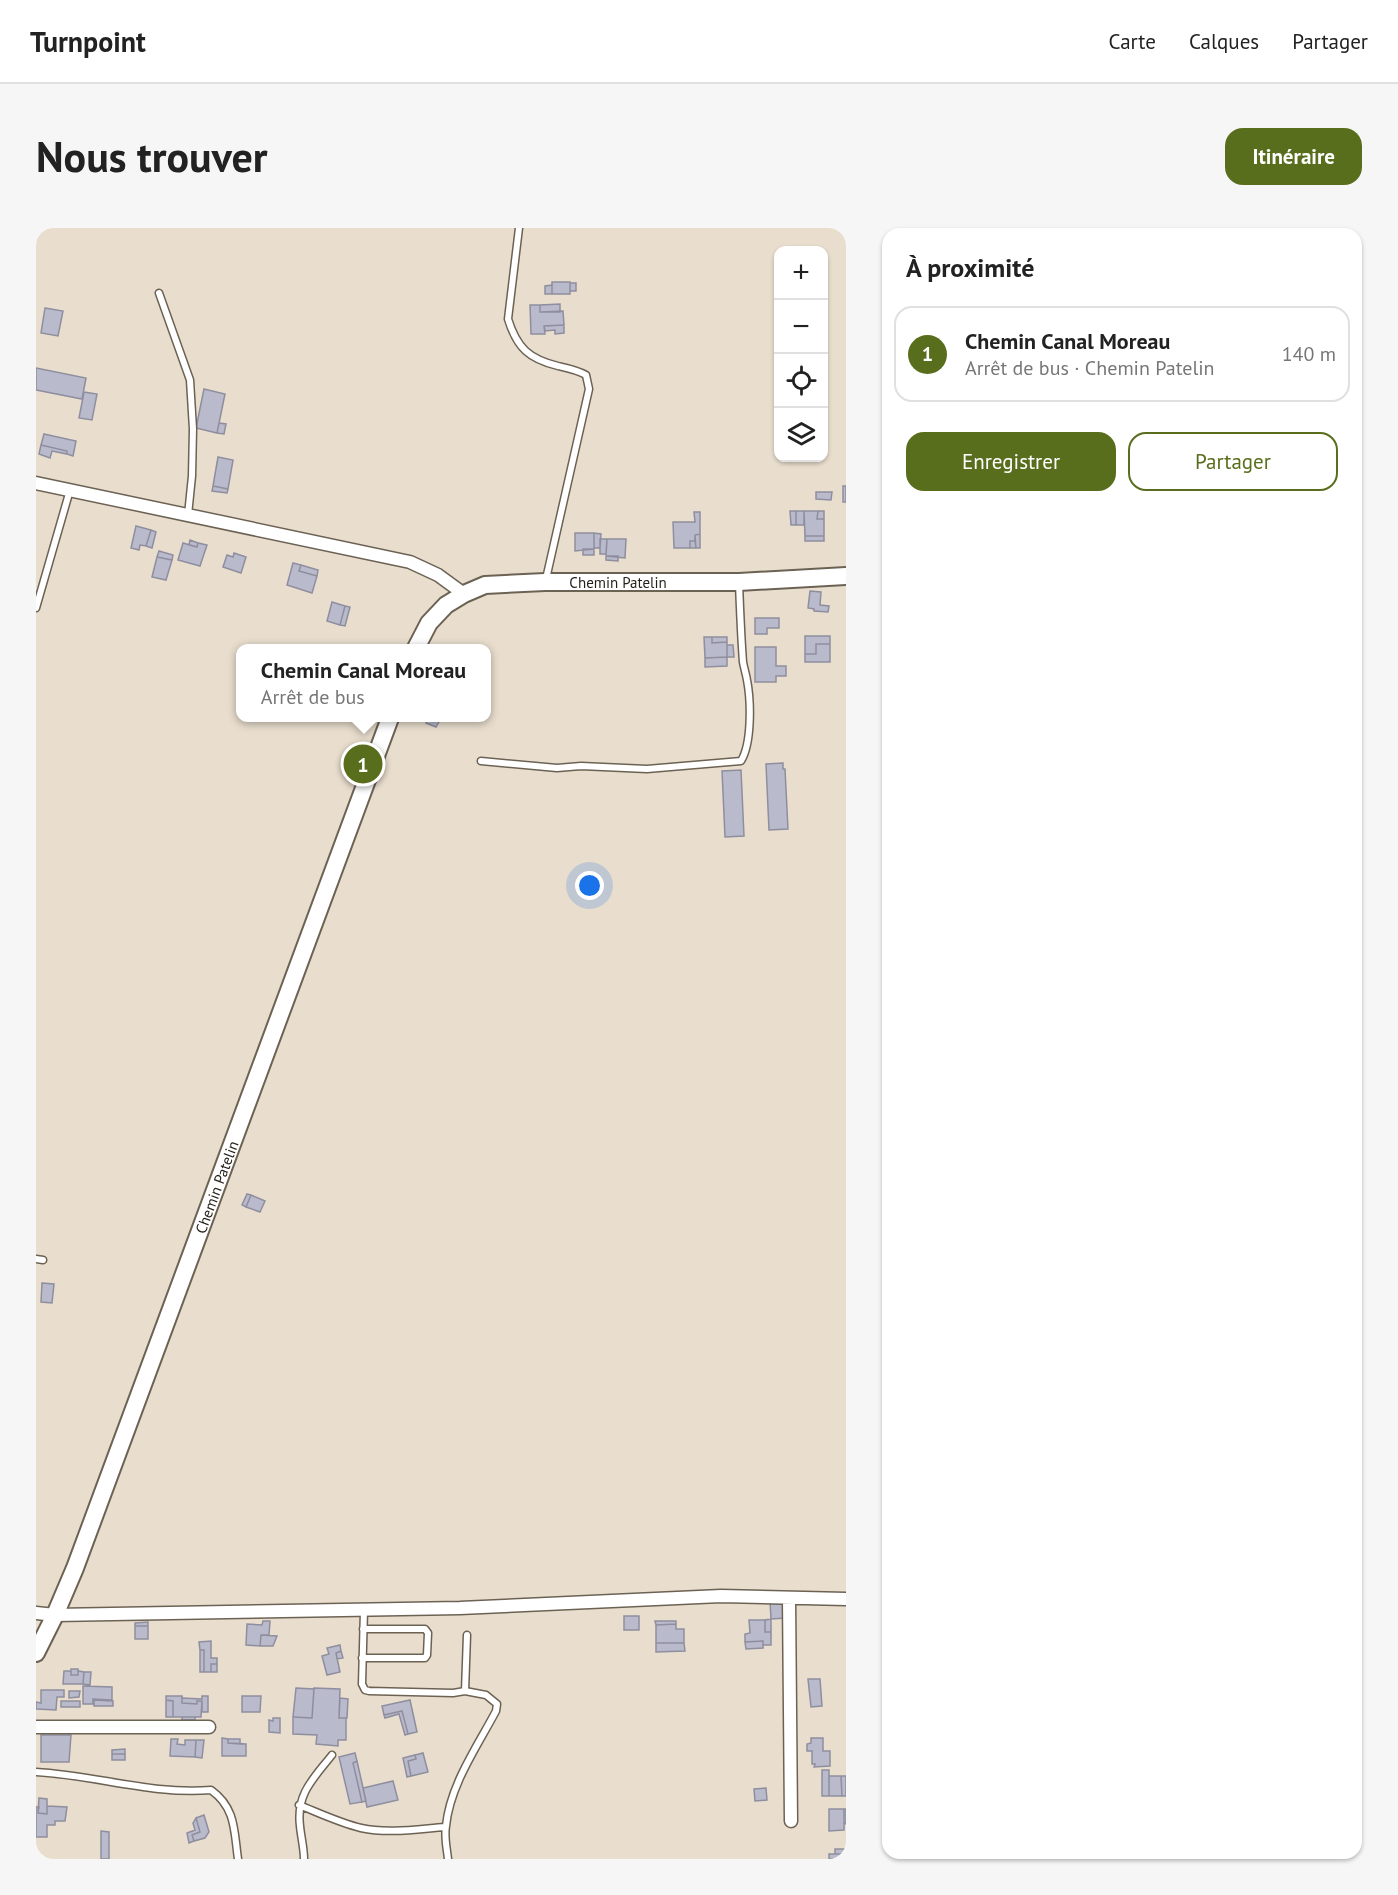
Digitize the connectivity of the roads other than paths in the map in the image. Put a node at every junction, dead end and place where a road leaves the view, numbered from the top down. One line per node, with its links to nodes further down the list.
1 (519, 228): 7 (lane)
2 (159, 293): 5 (lane)
3 (36, 483): 4 (street)
4 (70, 490): 5 (street); 10 (lane)
5 (188, 515): 9 (street)
6 (846, 576): 8 (main road, Chemin Patelin)
7 (545, 582): 8 (main road, Chemin Patelin); 9 (main road, Chemin Patelin)
8 (739, 582): 13 (lane)
9 (464, 594): 11 (main road, Chemin Patelin)
10 (36, 608)
11 (418, 644)
12 (388, 722): 18 (main road, Chemin Patelin)
13 (481, 761)
14 (789, 1598): 15 (street); 16 (street); 29 (street)
15 (846, 1599)
16 (364, 1610): 18 (street); 19 (lane)
17 (36, 1613): 18 (street)
18 (55, 1615): 21 (main road, Chemin Patelin)
19 (363, 1629): 22 (lane); 22 (lane)
20 (467, 1635): 23 (lane)
21 (36, 1653)
22 (362, 1658): 23 (lane)
23 (465, 1691): 30 (lane)
24 (36, 1727): 25 (street)
25 (209, 1727)
26 (332, 1755): 28 (lane)
27 (36, 1772): 31 (lane)
28 (299, 1805): 30 (lane); 32 (lane)
29 (790, 1821)
30 (445, 1827): 33 (lane)
31 (238, 1859)
32 (304, 1859)
33 (448, 1859)

